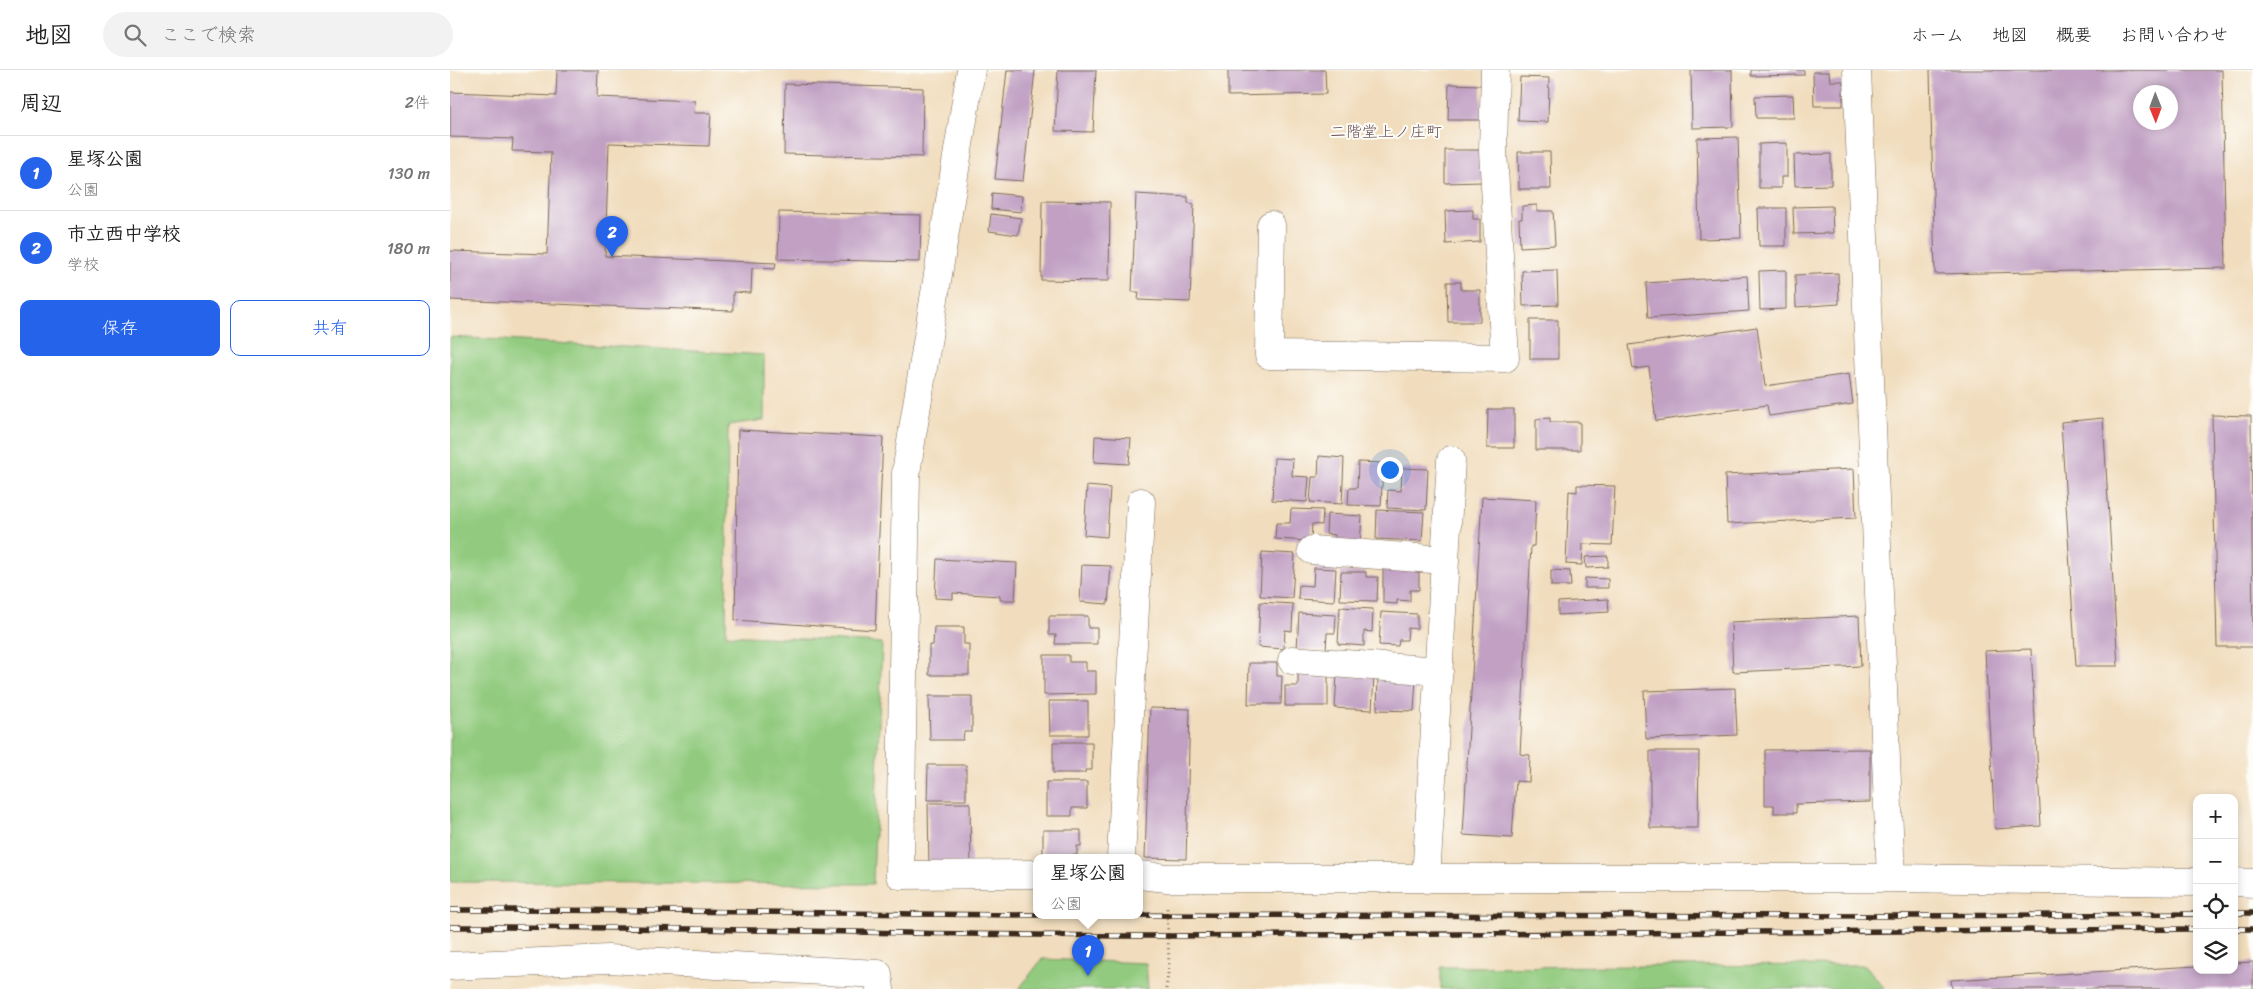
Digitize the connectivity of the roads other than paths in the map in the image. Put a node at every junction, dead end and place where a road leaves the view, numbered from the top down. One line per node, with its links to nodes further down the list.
1 (971, 70): 12 (street)
2 (1495, 70): 4 (street)
3 (1857, 70): 14 (street)
4 (1271, 225)
5 (1452, 460): 8 (street)
6 (1141, 502): 11 (street)
7 (1312, 550): 8 (street)
8 (1444, 560): 10 (street)
9 (1292, 660): 10 (street)
10 (1439, 671): 15 (street)
11 (1121, 854)
12 (1033, 874)
13 (1143, 875): 15 (street)
14 (1891, 878): 15 (street); 16 (street)
15 (1426, 879)
16 (2193, 882)
17 (2238, 882): 18 (street)
18 (2253, 883)
19 (450, 966): 20 (street)
20 (880, 989)

